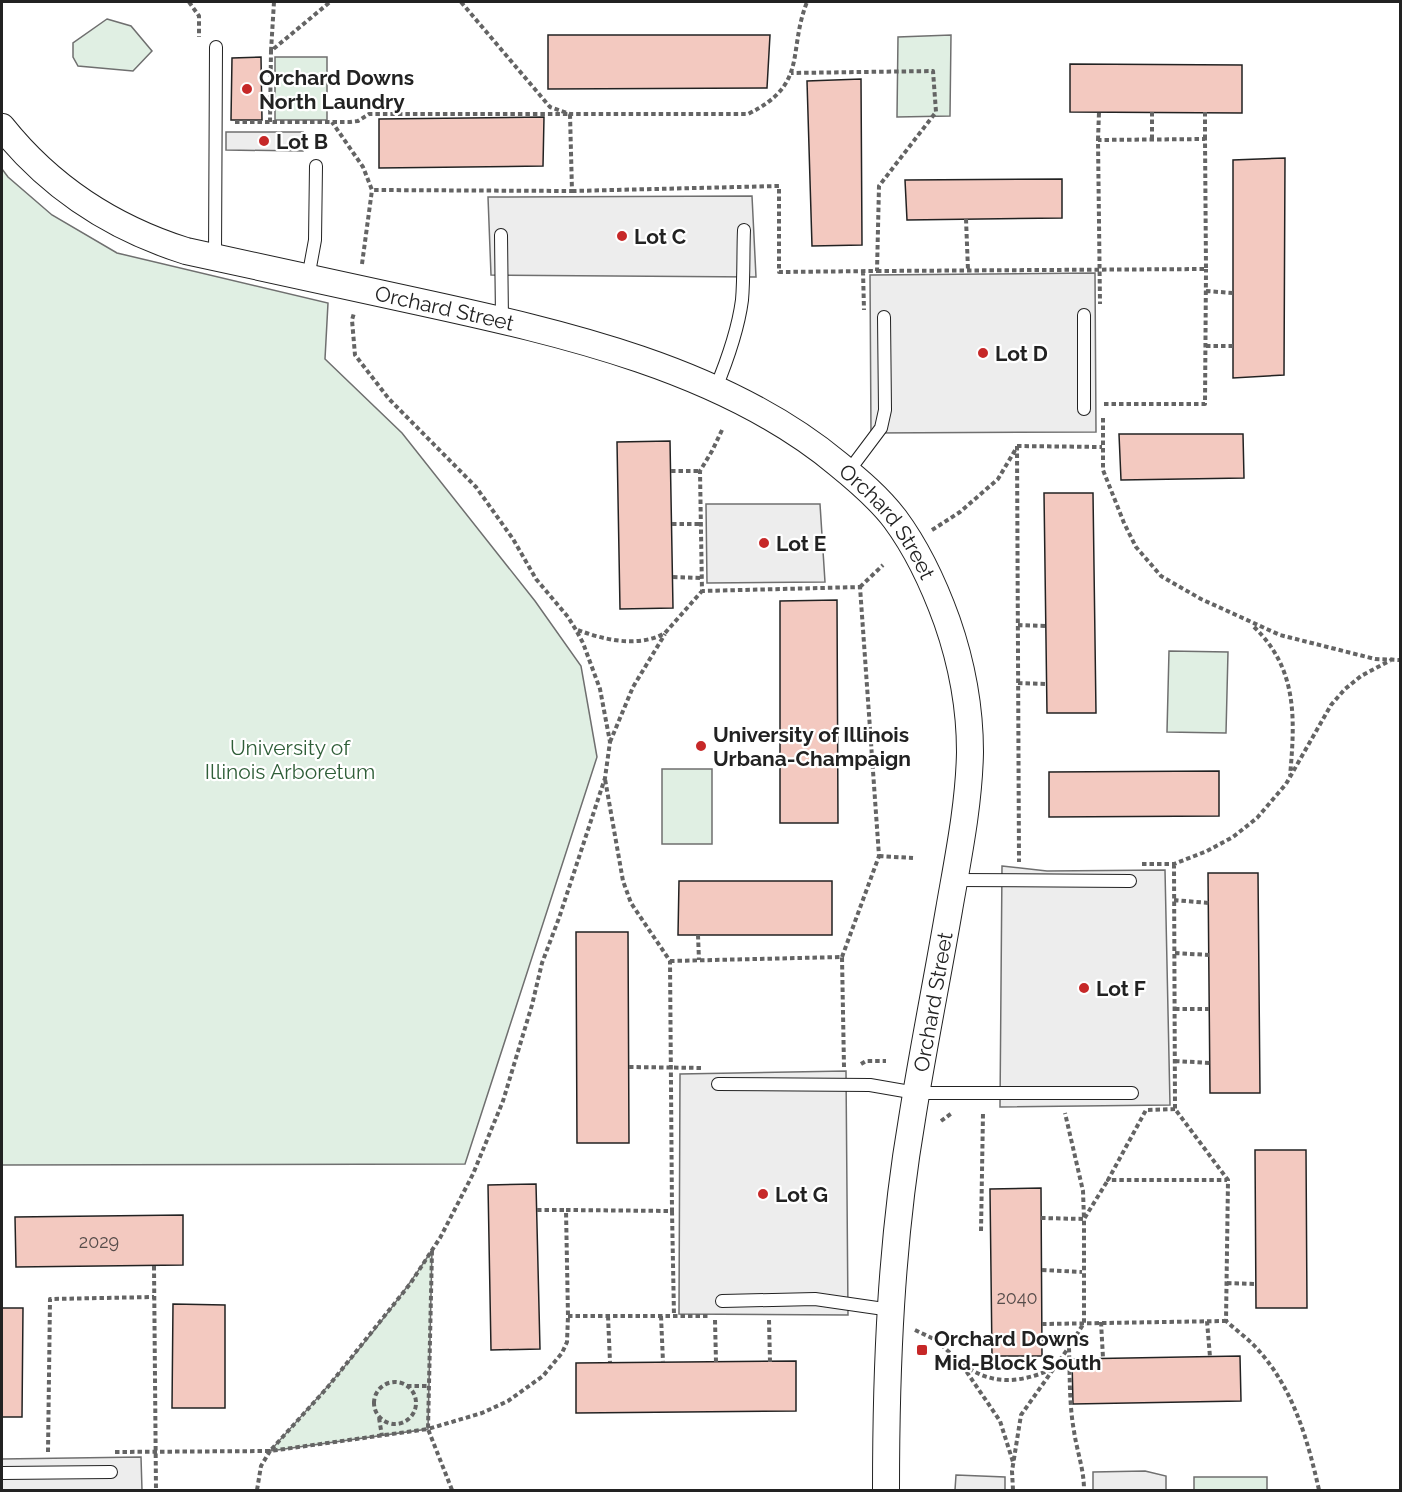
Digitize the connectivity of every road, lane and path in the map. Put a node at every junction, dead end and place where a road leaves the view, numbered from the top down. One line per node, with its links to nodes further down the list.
1 (189, 2): 6 (path)
2 (274, 2): 7 (path)
3 (330, 2): 7 (path)
4 (461, 2): 12 (path)
5 (807, 2): 8 (path)
6 (216, 47): 13 (lane)
7 (271, 51): 14 (path)
8 (791, 73): 12 (path); 30 (path)
9 (1098, 112): 19 (path)
10 (1152, 112): 17 (path)
11 (1205, 112): 18 (path)
12 (570, 114): 15 (path); 22 (path)
13 (215, 121): 14 (path); 26 (lane)
14 (270, 122): 15 (path)
15 (332, 122): 21 (path)
16 (2, 127): 26 (street, Orchard Street)
17 (1152, 139): 18 (path); 19 (path)
18 (1205, 139): 28 (path)
19 (1098, 140): 27 (path)
20 (316, 166): 31 (lane)
21 (372, 190): 22 (path); 32 (path)
22 (572, 191): 30 (path)
23 (966, 219): 29 (path)
24 (744, 230): 41 (lane)
25 (501, 235): 38 (lane)
26 (214, 257): 31 (street, Orchard Street)
27 (1099, 269): 28 (path); 29 (path); 35 (path)
28 (1206, 269): 33 (path)
29 (968, 270): 30 (path)
30 (877, 271)
31 (308, 278): 32 (street, Orchard Street)
32 (358, 289): 38 (street, Orchard Street); 62 (path)
33 (1206, 291): 34 (path); 39 (path)
34 (1233, 292)
35 (1101, 314)
36 (1083, 315): 44 (lane)
37 (884, 317): 50 (lane)
38 (502, 320): 41 (street, Orchard Street)
39 (1206, 346): 40 (path); 43 (path)
40 (1233, 346)
41 (715, 390): 50 (street, Orchard Street)
42 (1103, 393): 43 (path)
43 (1103, 404): 47 (path)
44 (1083, 409)
45 (722, 430): 49 (path)
46 (1017, 446): 47 (path); 53 (path); 60 (path)
47 (1102, 447): 59 (path)
48 (671, 471): 49 (path)
49 (700, 471): 52 (path)
50 (848, 472): 74 (street, Orchard Street)
51 (672, 524): 52 (path)
52 (700, 524): 56 (path)
53 (930, 531)
54 (884, 565): 57 (path)
55 (673, 577): 56 (path)
56 (701, 578): 58 (path)
57 (860, 587): 58 (path); 71 (path)
58 (702, 591): 63 (path)
59 (1252, 624): 64 (path); 69 (path)
60 (1018, 626): 61 (path); 66 (path)
61 (1046, 626)
62 (576, 630): 63 (path); 68 (path)
63 (665, 633): 68 (path)
64 (1393, 659): 65 (path); 69 (path)
65 (1401, 660)
66 (1018, 683): 67 (path); 73 (path)
67 (1047, 684)
68 (610, 742): 70 (path)
69 (1290, 777): 76 (path)
70 (604, 778): 83 (path); 103 (path)
71 (879, 856): 72 (path); 81 (path)
72 (913, 858)
73 (1019, 863)
74 (955, 880): 75 (lane); 90 (street, Orchard Street)
75 (1130, 881)
76 (1174, 900): 77 (path); 79 (path)
77 (1209, 903)
78 (698, 935): 82 (path)
79 (1175, 953): 80 (path); 84 (path)
80 (1209, 955)
81 (842, 957): 82 (path); 88 (path)
82 (699, 960): 83 (path)
83 (670, 961): 99 (path)
84 (1175, 1009): 85 (path); 86 (path)
85 (1209, 1009)
86 (1175, 1061): 87 (path); 92 (path)
87 (1210, 1063)
88 (844, 1068)
89 (718, 1084): 90 (lane)
90 (916, 1093): 91 (lane); 116 (street, Orchard Street)
91 (1132, 1093)
92 (1175, 1109): 95 (path); 96 (path)
93 (984, 1110): 102 (path)
94 (1065, 1110): 101 (path)
95 (1108, 1180): 96 (path); 101 (path)
96 (1228, 1180): 107 (path)
97 (537, 1210): 98 (path)
98 (566, 1210): 99 (path); 134 (path)
99 (672, 1210): 113 (path)
100 (1041, 1218): 101 (path)
101 (1083, 1219): 106 (path)
102 (981, 1232)
103 (432, 1250): 132 (path); 137 (path)
104 (154, 1266): 109 (path)
105 (1042, 1270): 106 (path)
106 (1082, 1272): 120 (path)
107 (1227, 1283): 108 (path); 118 (path)
108 (1256, 1284)
109 (154, 1297): 136 (path); 138 (path)
110 (722, 1301): 116 (lane)
111 (608, 1316): 125 (path)
112 (661, 1316): 126 (path)
113 (674, 1316)
114 (715, 1316): 127 (path)
115 (769, 1316): 128 (path)
116 (890, 1319): 129 (path); 145 (street, Orchard Street)
117 (1208, 1321): 118 (path); 119 (path); 123 (path)
118 (1226, 1321): 148 (path)
119 (1101, 1322): 120 (path); 124 (path)
120 (1083, 1323): 121 (path); 122 (path)
121 (1042, 1324)
122 (1069, 1347): 130 (path); 147 (path)
123 (1210, 1357)
124 (1103, 1358)
125 (610, 1362)
126 (663, 1362)
127 (716, 1362)
128 (770, 1362)
129 (960, 1362): 130 (path); 139 (path)
130 (1054, 1368): 139 (path)
131 (407, 1386): 132 (path); 133 (path); 133 (path)
132 (429, 1386): 134 (path)
133 (379, 1417): 135 (path)
134 (428, 1429): 135 (path); 144 (path)
135 (382, 1436): 137 (path)
136 (156, 1451): 137 (path); 142 (path)
137 (270, 1451): 143 (path)
138 (48, 1452)
139 (1013, 1462): 146 (path)
140 (111, 1472): 141 (lane)
141 (2, 1473)
142 (156, 1491)
143 (257, 1491)
144 (452, 1491)
145 (886, 1491)
146 (1013, 1491)
147 (1084, 1491)
148 (1319, 1491)

